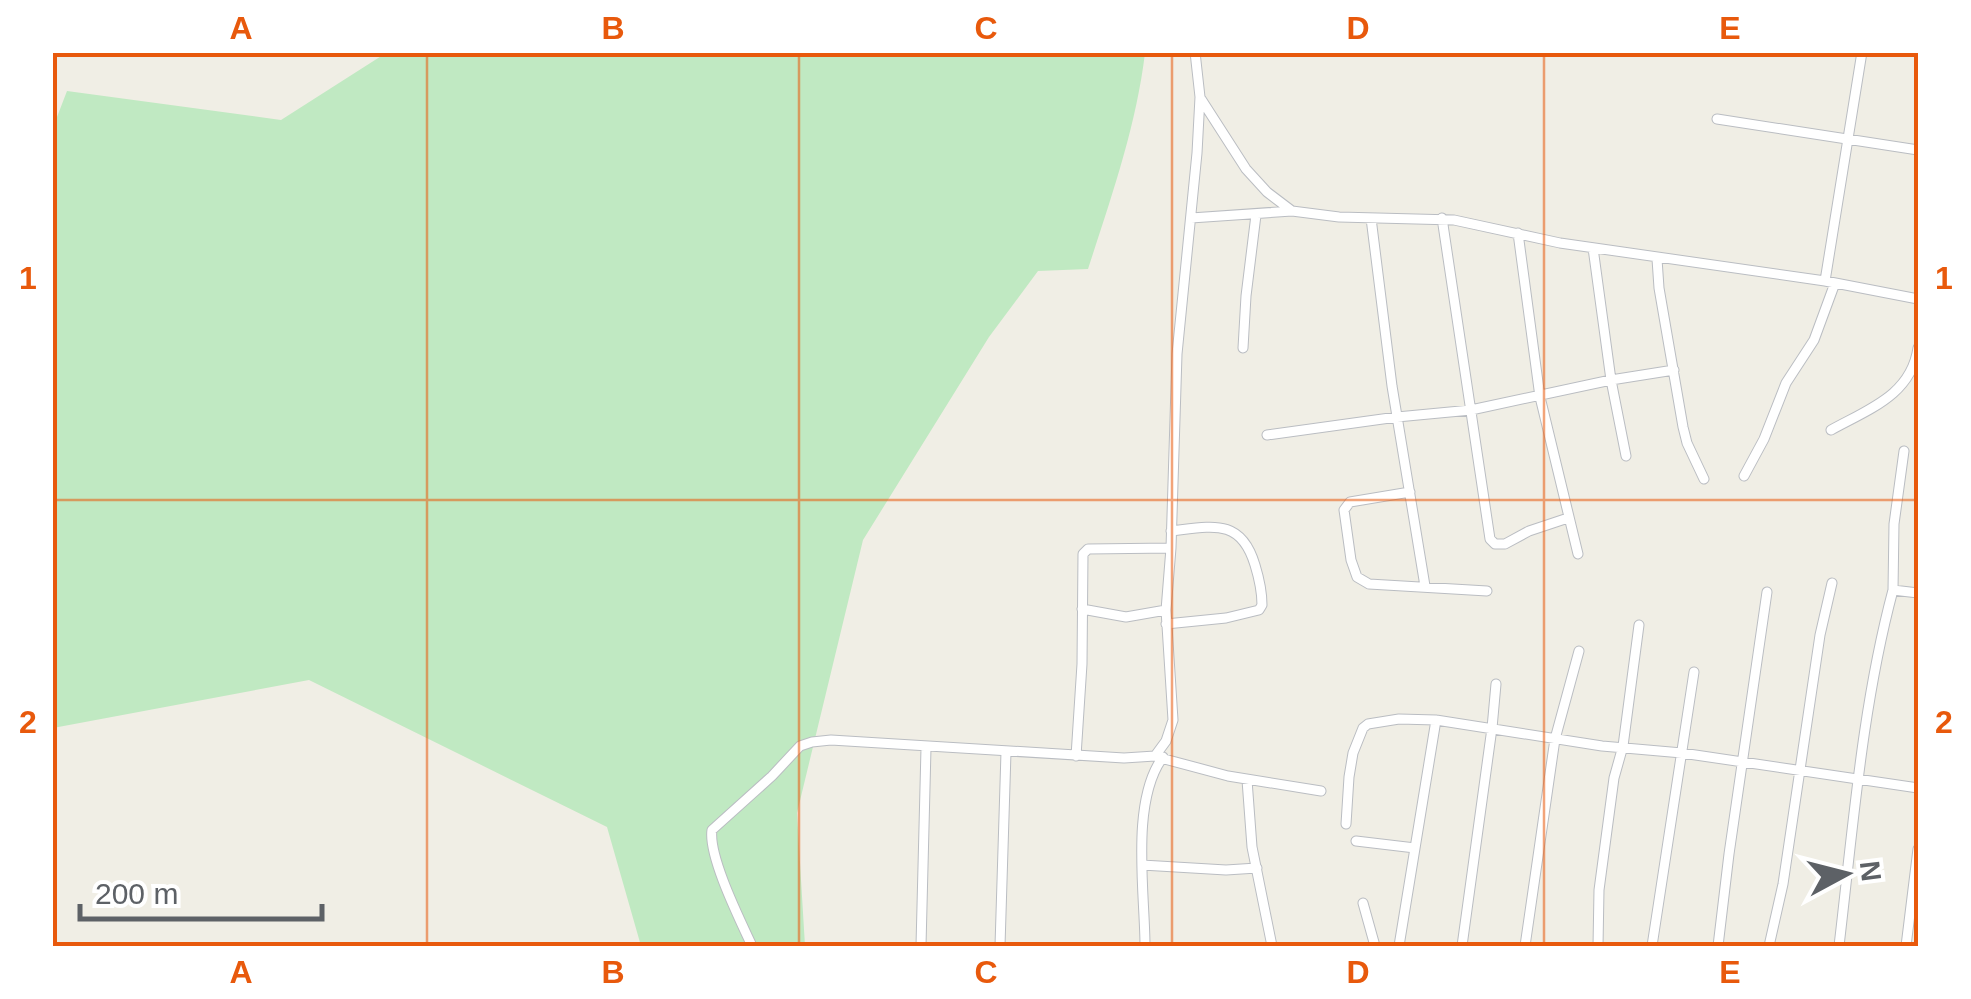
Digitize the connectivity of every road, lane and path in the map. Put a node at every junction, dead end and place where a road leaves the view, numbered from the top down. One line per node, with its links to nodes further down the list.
1 (1195, 52): 3 (street)
2 (1862, 52): 5 (street)
3 (1200, 97): 7 (street); 9 (street)
4 (1717, 119): 5 (street)
5 (1847, 138): 6 (street); 15 (street)
6 (1918, 150)
7 (1292, 211): 8 (street); 10 (street)
8 (1256, 215): 9 (street); 17 (street)
9 (1191, 218): 32 (street)
10 (1371, 218): 11 (street); 23 (street)
11 (1442, 218): 12 (street); 22 (street)
12 (1518, 233): 13 (street); 21 (street)
13 (1594, 248): 14 (street); 20 (street)
14 (1657, 258): 15 (street); 19 (street)
15 (1830, 282): 16 (street); 28 (street)
16 (1918, 298)
17 (1243, 348)
18 (1918, 348): 24 (street)
19 (1674, 370): 20 (street); 29 (street)
20 (1612, 380): 21 (street); 27 (street)
21 (1540, 397): 22 (street); 31 (street)
22 (1471, 410): 23 (street); 31 (street)
23 (1397, 417): 25 (street); 30 (street)
24 (1831, 430)
25 (1267, 435)
26 (1904, 452): 37 (street)
27 (1626, 456)
28 (1744, 476)
29 (1704, 479)
30 (1410, 492): 36 (street); 36 (street)
31 (1568, 518): 34 (street)
32 (1171, 531): 33 (street); 43 (street)
33 (1171, 548): 41 (street); 42 (street)
34 (1578, 554)
35 (1832, 583): 58 (street)
36 (1424, 586): 38 (street)
37 (1894, 590): 40 (street); 60 (street)
38 (1487, 591)
39 (1767, 592): 57 (street)
40 (1918, 594)
41 (1082, 609): 42 (street); 55 (street)
42 (1166, 610): 43 (street)
43 (1166, 624): 56 (street)
44 (1640, 625): 51 (street)
45 (1580, 650): 50 (street)
46 (1694, 672): 54 (street)
47 (1496, 684): 49 (street)
48 (1436, 720): 49 (street); 63 (street); 65 (street)
49 (1492, 728): 50 (street); 77 (street)
50 (1555, 739): 51 (street); 78 (street)
51 (1624, 746): 54 (street); 79 (street)
52 (926, 748): 53 (street); 70 (street); 71 (street)
53 (1006, 752): 55 (street); 72 (street)
54 (1682, 753): 57 (street); 80 (street)
55 (1076, 756): 56 (street)
56 (1159, 757): 59 (street); 67 (street)
57 (1742, 762): 58 (street); 81 (street)
58 (1799, 770): 60 (street); 82 (street)
59 (1247, 780): 62 (street); 68 (street)
60 (1858, 780): 61 (street); 83 (street)
61 (1918, 788)
62 (1321, 791)
63 (1346, 824)
64 (1356, 841): 65 (street)
65 (1415, 848): 76 (street)
66 (1918, 848): 84 (street)
67 (1142, 865): 68 (street); 73 (street)
68 (1257, 868): 74 (street)
69 (1363, 903): 75 (street)
70 (752, 946)
71 (921, 946)
72 (1000, 946)
73 (1145, 946)
74 (1272, 946)
75 (1375, 946)
76 (1399, 946)
77 (1462, 946)
78 (1525, 946)
79 (1598, 946)
80 (1652, 946)
81 (1718, 946)
82 (1769, 946)
83 (1839, 946)
84 (1906, 946)

